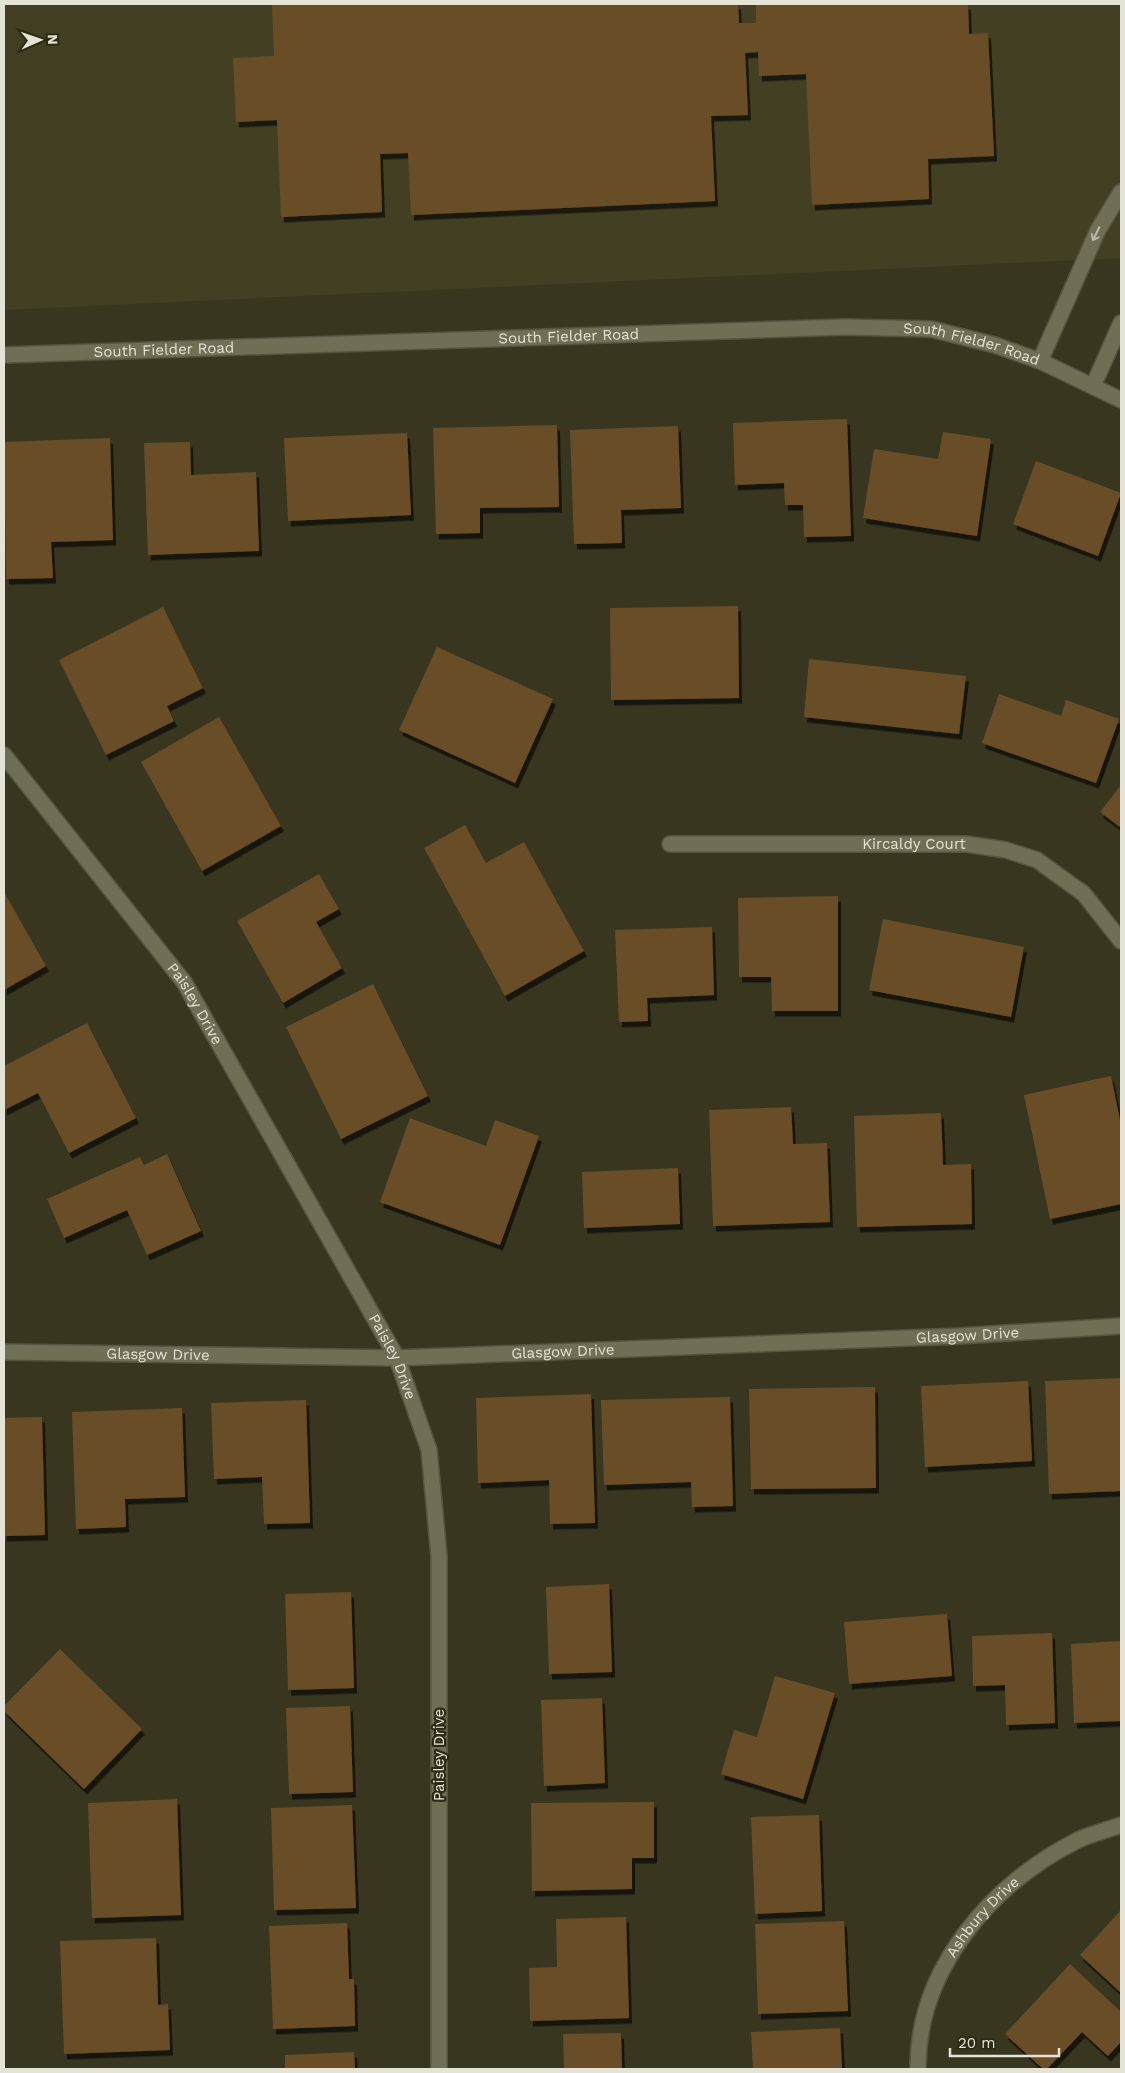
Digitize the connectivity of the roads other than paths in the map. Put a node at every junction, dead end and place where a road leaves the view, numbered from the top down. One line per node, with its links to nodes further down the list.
1 (1121, 192): 4 (street, one-way to 4)
2 (1121, 323): 5 (street)
3 (4, 355): 4 (street, South Fielder Road)
4 (1040, 361): 5 (street, South Fielder Road)
5 (1093, 386): 6 (street, South Fielder Road)
6 (1121, 400)
7 (4, 755): 12 (street, Paisley Drive)
8 (670, 844): 9 (street, Kircaldy Court)
9 (1121, 942)
10 (1121, 1326): 12 (street, Glasgow Drive)
11 (4, 1352): 12 (street, Glasgow Drive)
12 (397, 1358): 14 (street, Paisley Drive)
13 (1121, 1825): 15 (street, Ashbury Drive)
14 (439, 2069)
15 (918, 2069)

